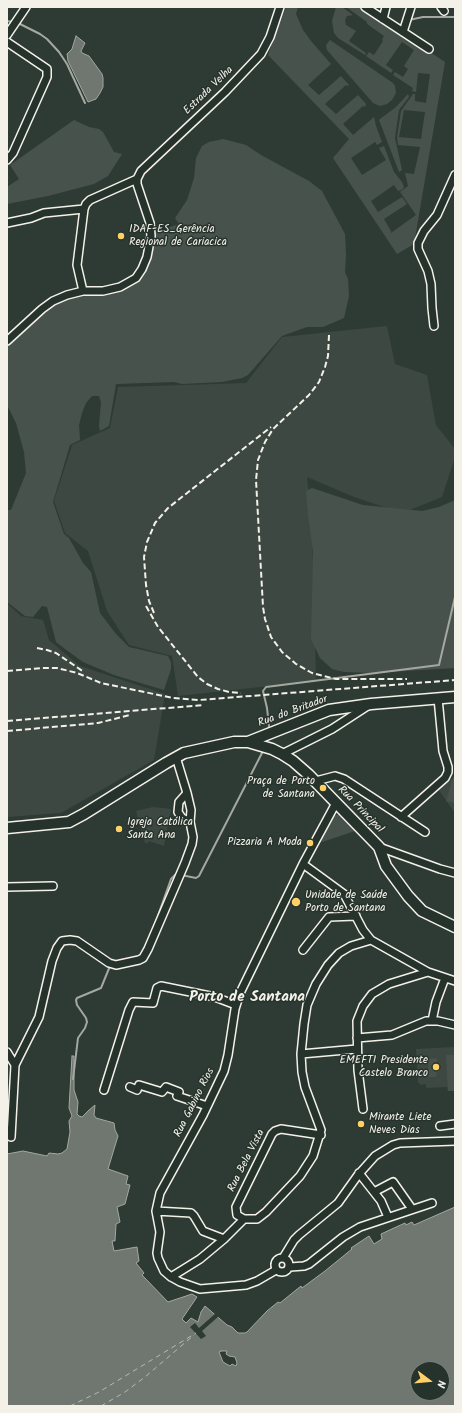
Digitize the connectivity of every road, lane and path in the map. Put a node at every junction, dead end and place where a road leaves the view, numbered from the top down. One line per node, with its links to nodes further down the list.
1 (26, 7): 8 (street)
2 (280, 7): 13 (street, Estrada Velha)
3 (365, 7): 6 (street)
4 (386, 7): 6 (street)
5 (412, 7): 7 (street)
6 (383, 19): 7 (street)
7 (403, 32): 10 (street)
8 (7, 35)
9 (7, 42): 11 (street)
10 (429, 49)
11 (7, 160)
12 (455, 175): 17 (street)
13 (137, 179): 14 (street); 16 (street)
14 (84, 209): 15 (street); 16 (street)
15 (7, 223)
16 (83, 291): 18 (street)
17 (434, 326)
18 (7, 341)
19 (455, 697): 20 (street, Rua do Britador)
20 (438, 698): 21 (street, Rua do Britador); 28 (street)
21 (371, 704): 22 (street, Rua do Britador); 23 (street, Rua do Britador)
22 (248, 742): 23 (street, Rua Principal); 24 (street)
23 (282, 754): 25 (street, Rua Principal)
24 (176, 757): 26 (street); 30 (street)
25 (316, 782): 27 (street, Rua Principal); 28 (street)
26 (187, 793): 29 (street); 29 (street)
27 (336, 803): 32 (street, Rua Principal); 33 (street, Rua Gabino Rios)
28 (401, 816): 31 (street)
29 (190, 822): 51 (street)
30 (7, 828)
31 (425, 832)
32 (379, 847): 34 (street); 38 (street, Rua Principal)
33 (304, 864): 37 (street); 44 (street, Rua Gabino Rios)
34 (455, 872)
35 (53, 886): 36 (street)
36 (7, 887)
37 (356, 916): 39 (street); 40 (street)
38 (455, 927)
39 (371, 940): 41 (street); 50 (street)
40 (303, 950)
41 (428, 972): 42 (street); 47 (street)
42 (445, 978): 43 (street); 45 (street)
43 (455, 981)
44 (236, 1005): 53 (street); 54 (street, Rua Gabino Rios)
45 (432, 1021): 46 (street); 47 (street)
46 (455, 1025)
47 (357, 1038): 48 (street)
48 (357, 1049): 50 (street); 55 (street)
49 (7, 1052): 51 (street)
50 (301, 1054): 58 (street)
51 (15, 1066): 59 (street)
52 (130, 1087): 54 (street)
53 (104, 1090)
54 (207, 1106): 65 (street, Rua Gabino Rios)
55 (363, 1109)
56 (455, 1124): 57 (street)
57 (440, 1126)
58 (321, 1135): 67 (street); 67 (street, Rua Bela Vista)
59 (11, 1137)
60 (455, 1141): 61 (street)
61 (360, 1173): 62 (street); 69 (street)
62 (374, 1192): 64 (street); 66 (street)
63 (432, 1203): 64 (street)
64 (412, 1209): 66 (street)
65 (156, 1211): 68 (street); 72 (street, Rua Gabino Rios)
66 (388, 1217): 70 (street)
67 (244, 1220): 68 (street)
68 (224, 1239): 72 (street)
69 (283, 1258): 70 (street); 71 (street)
70 (293, 1267): 71 (street)
71 (276, 1270): 72 (street)
72 (170, 1277)

